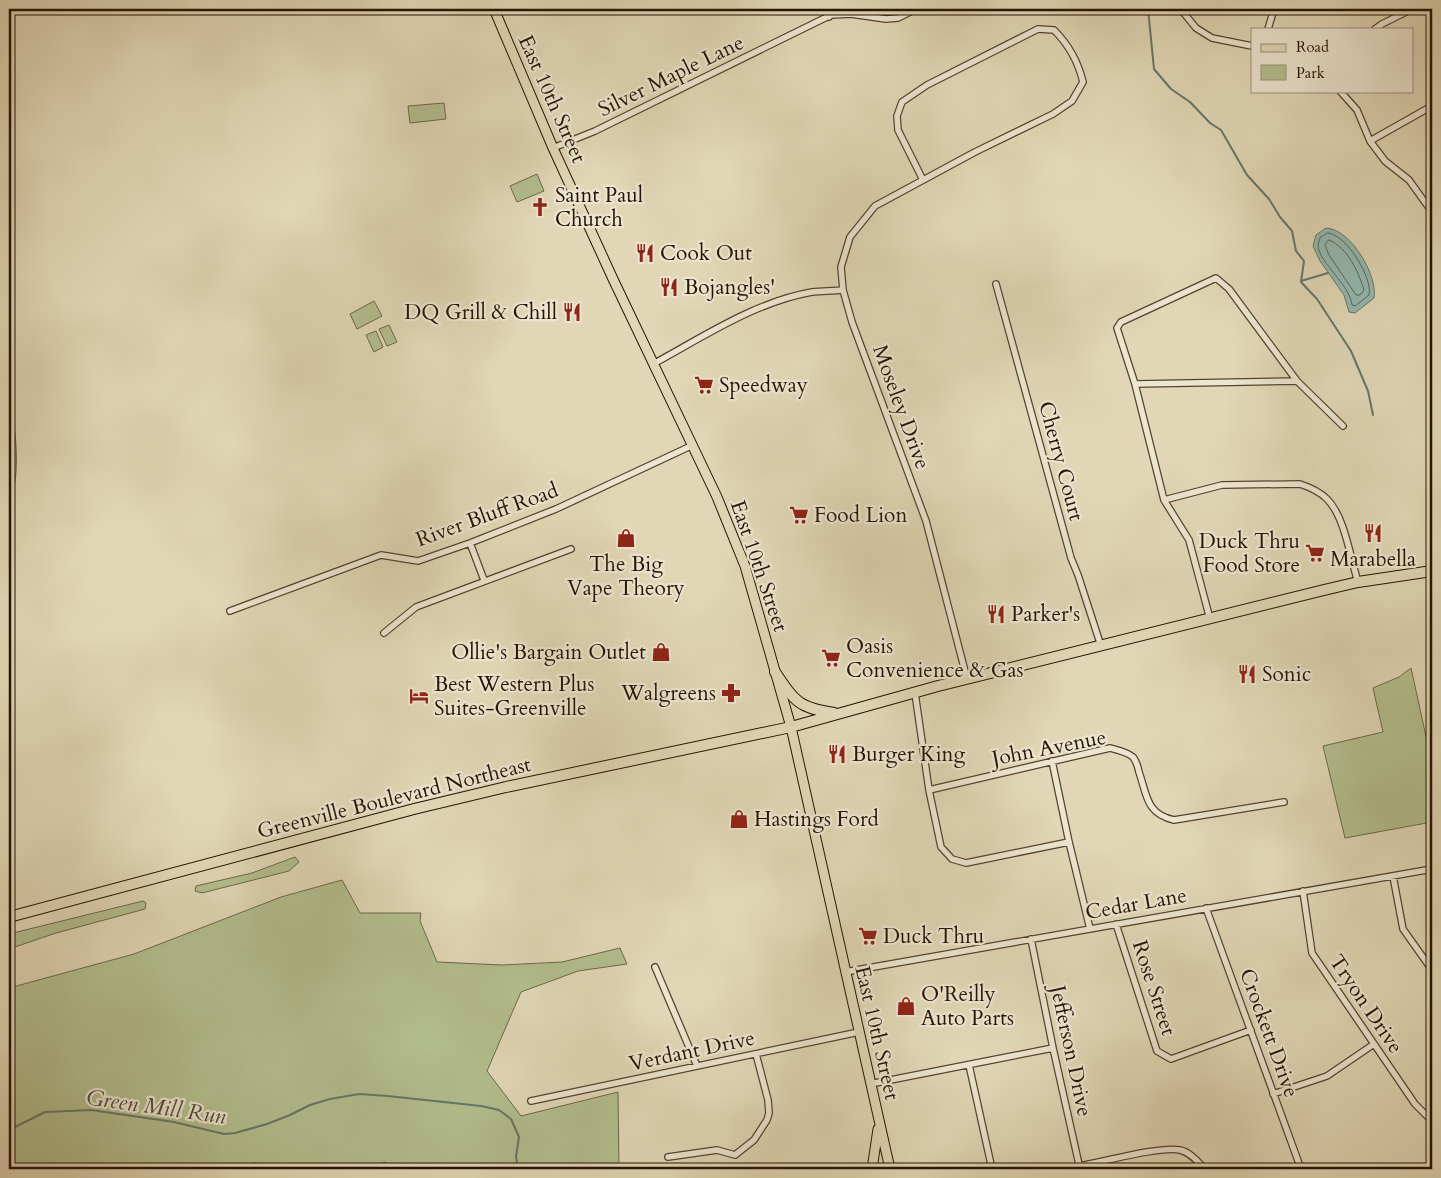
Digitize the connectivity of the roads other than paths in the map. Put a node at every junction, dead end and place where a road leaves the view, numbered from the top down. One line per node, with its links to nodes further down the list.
1 (494, 9): 14 (main road, East 10th Street)
2 (826, 9): 7 (street)
3 (916, 9): 7 (street, Silver Maple Lane)
4 (1183, 9): 10 (street)
5 (1274, 9): 8 (street)
6 (1412, 9): 9 (street)
7 (829, 17): 14 (street, Silver Maple Lane)
8 (1268, 28)
9 (1377, 28)
10 (1251, 46)
11 (1341, 92): 13 (street)
12 (1432, 106): 13 (street)
13 (1370, 141): 16 (street)
14 (554, 148): 19 (main road, East 10th Street)
15 (923, 180): 15 (street, Moseley Drive); 18 (street, Moseley Drive)
16 (1432, 212)
17 (996, 284): 33 (street, Cherry Court)
18 (843, 290): 19 (street); 35 (street, Moseley Drive)
19 (653, 364): 23 (main road, East 10th Street)
20 (1297, 380): 21 (street); 21 (street); 22 (street)
21 (1135, 384): 24 (street)
22 (1343, 426)
23 (693, 445): 25 (street, River Bluff Road); 34 (main road, East 10th Street)
24 (1164, 500): 29 (street); 31 (street)
25 (470, 543): 28 (street); 30 (street, River Bluff Road)
26 (571, 549): 28 (street)
27 (1432, 571): 29 (highway, Greenville Boulevard Northeast)
28 (484, 580): 32 (street)
29 (1358, 582): 31 (highway, Greenville Boulevard Northeast)
30 (230, 610)
31 (1210, 619): 33 (highway, Greenville Boulevard Northeast)
32 (384, 633)
33 (1101, 646): 35 (highway, Greenville Boulevard Northeast)
34 (775, 672): 37 (highway); 38 (main road, East 10th Street)
35 (967, 679): 36 (highway, Greenville Boulevard Northeast)
36 (915, 693): 37 (highway, Greenville Boulevard Northeast); 40 (street)
37 (838, 714): 38 (highway, Greenville Boulevard Northeast)
38 (791, 727): 47 (highway, Greenville Boulevard Northeast); 53 (main road, East 10th Street)
39 (1052, 761): 40 (street, John Avenue); 41 (street, John Avenue); 42 (street)
40 (929, 790): 42 (street)
41 (1284, 802)
42 (1069, 842): 49 (street)
43 (1432, 869): 44 (street, Cedar Lane)
44 (1392, 876): 45 (street, Cedar Lane); 52 (street)
45 (1303, 891): 46 (street, Cedar Lane); 56 (street, Tryon Drive)
46 (1206, 908): 48 (street, Cedar Lane); 54 (street, Crockett Drive)
47 (9, 918)
48 (1116, 924): 49 (street, Cedar Lane); 54 (street, Rose Street)
49 (1090, 929): 50 (street, Cedar Lane)
50 (1031, 939): 53 (street, Cedar Lane); 57 (street, Jefferson Drive)
51 (655, 967): 60 (street)
52 (1432, 970)
53 (845, 972): 55 (main road, East 10th Street)
54 (1252, 1030): 62 (street, Crockett Drive)
55 (859, 1032): 58 (street, Verdant Drive); 61 (main road, East 10th Street)
56 (1374, 1044): 62 (street); 64 (street, Tryon Drive)
57 (1053, 1048): 59 (street); 67 (street, Jefferson Drive)
58 (756, 1054): 60 (street, Verdant Drive); 66 (street)
59 (969, 1064): 61 (street); 70 (street)
60 (697, 1066): 63 (street, Verdant Drive)
61 (870, 1084): 65 (main road, East 10th Street)
62 (1273, 1094): 72 (street, Crockett Drive)
63 (531, 1101)
64 (1432, 1121)
65 (879, 1124): 68 (main road); 69 (main road, East 10th Street)
66 (668, 1157)
67 (1080, 1168): 71 (street)
68 (872, 1169)
69 (890, 1169)
70 (992, 1169)
71 (1205, 1169)
72 (1301, 1169)

